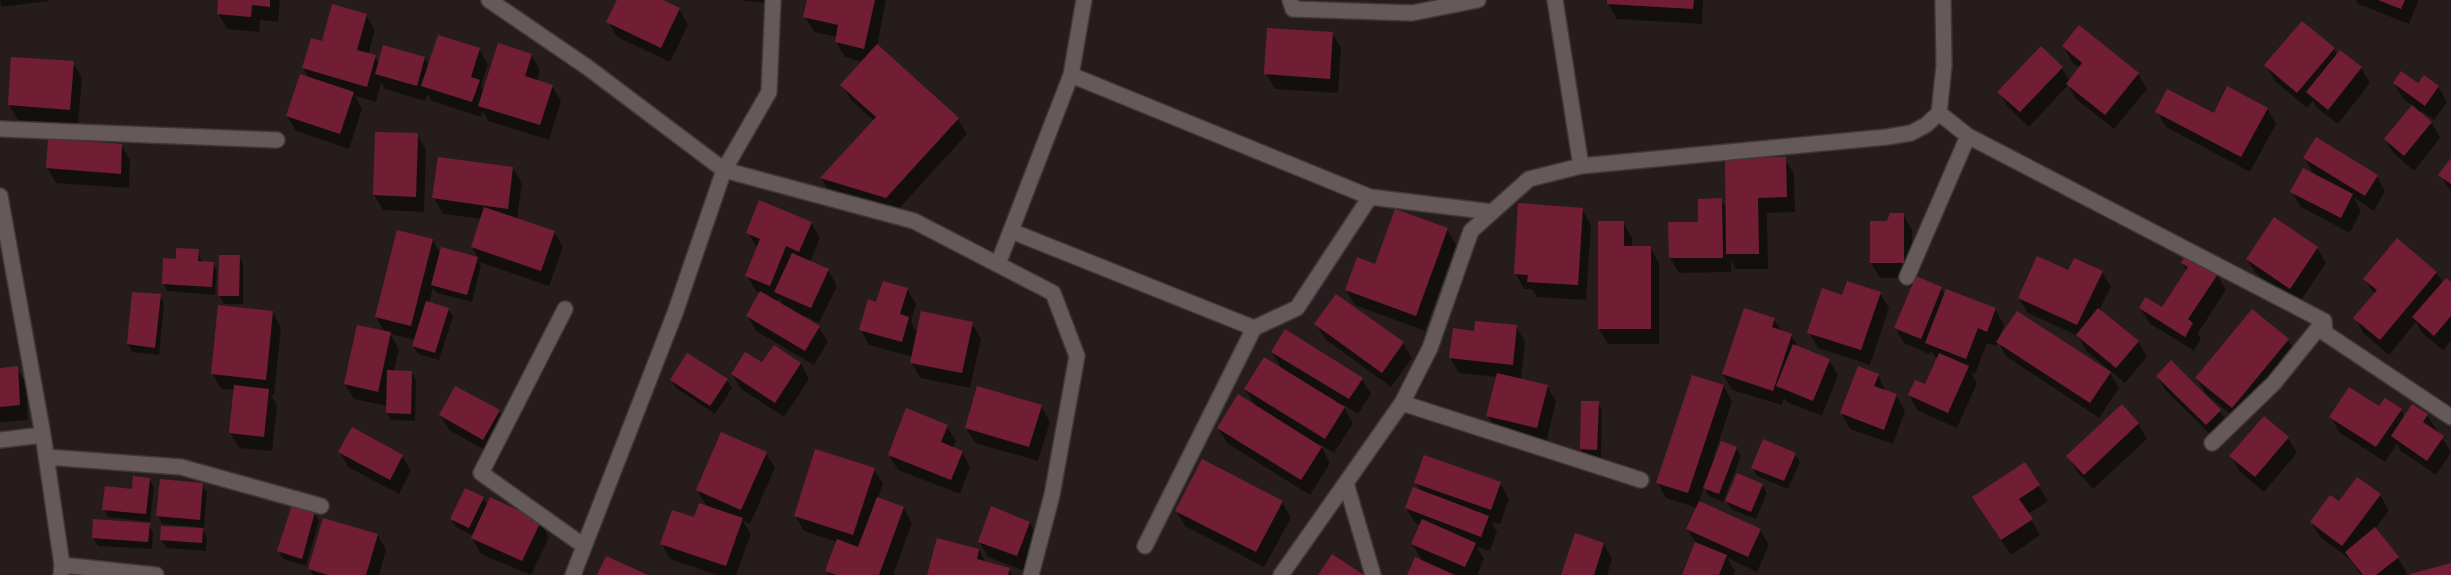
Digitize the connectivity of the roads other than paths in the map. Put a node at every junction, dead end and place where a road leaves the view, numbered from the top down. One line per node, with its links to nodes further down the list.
1 (489, 0): 14 (street)
2 (773, 0): 14 (street)
3 (1084, 0): 8 (street)
4 (1290, 0): 5 (street)
5 (1478, 0)
6 (1555, 0): 13 (street)
7 (1943, 0): 9 (street)
8 (1071, 75): 16 (street); 18 (street)
9 (1939, 113): 11 (street); 13 (street)
10 (0, 129): 12 (street)
11 (1968, 136): 20 (street); 22 (street)
12 (277, 140)
13 (1580, 166): 17 (street)
14 (724, 170): 19 (street); 33 (street)
15 (0, 196): 26 (street)
16 (1370, 197): 17 (street); 23 (street)
17 (1492, 212): 24 (street)
18 (1011, 231): 19 (street); 23 (street)
19 (998, 264): 38 (street)
20 (1907, 277)
21 (565, 309): 33 (street)
22 (2324, 321): 25 (street); 28 (street)
23 (1254, 328): 34 (street)
24 (1402, 403): 30 (street); 31 (street)
25 (2451, 417)
26 (44, 435): 27 (street); 29 (street)
27 (0, 440)
28 (2212, 443)
29 (46, 457): 32 (street); 35 (street)
30 (1641, 480)
31 (1346, 483): 39 (street); 40 (street)
32 (321, 506)
33 (584, 546): 37 (street)
34 (1145, 546)
35 (62, 570): 36 (street)
36 (156, 575)
37 (573, 575)
38 (1031, 575)
39 (1281, 575)
40 (1373, 575)

